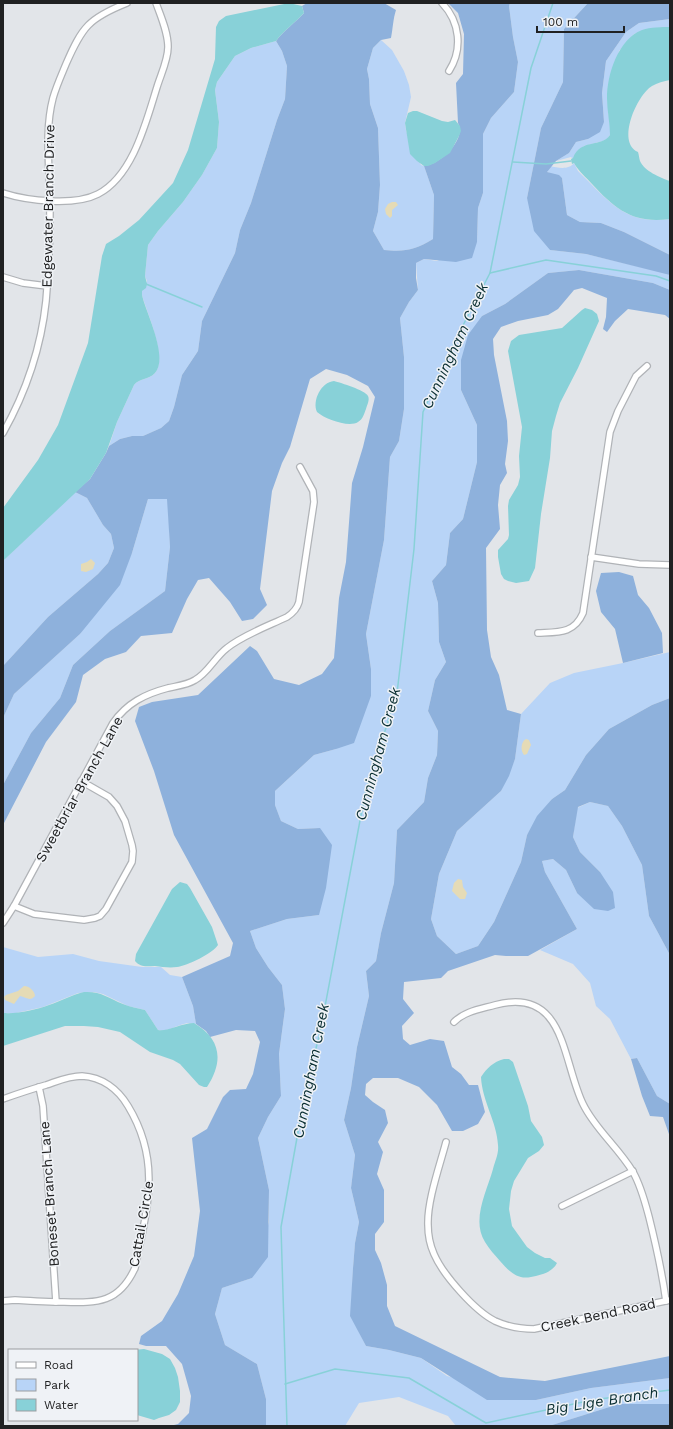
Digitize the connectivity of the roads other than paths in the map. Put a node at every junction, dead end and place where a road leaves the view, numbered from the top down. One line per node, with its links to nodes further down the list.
1 (127, 3): 6 (street, Edgewater Branch Drive)
2 (156, 3): 6 (street)
3 (442, 3): 4 (street)
4 (449, 71)
5 (3, 193): 6 (street)
6 (50, 200): 8 (street, Edgewater Branch Drive)
7 (3, 277): 8 (street)
8 (47, 286): 10 (street, Edgewater Branch Drive)
9 (647, 366): 12 (street)
10 (3, 433)
11 (300, 467): 15 (street, Sweetbriar Branch Lane)
12 (591, 557): 13 (street); 14 (street)
13 (670, 565)
14 (538, 633)
15 (81, 781): 16 (street, Sweetbriar Branch Lane); 16 (street)
16 (14, 906): 17 (street, Sweetbriar Branch Lane)
17 (3, 923)
18 (454, 1022): 22 (street)
19 (40, 1087): 20 (street, Cattail Circle); 26 (street, Boneset Branch Lane); 26 (street, Cattail Circle)
20 (3, 1099)
21 (446, 1142): 24 (street, Creek Bend Road)
22 (633, 1171): 23 (street); 24 (street)
23 (562, 1206)
24 (668, 1300)
25 (3, 1301): 26 (street, Cattail Circle)
26 (56, 1302)

